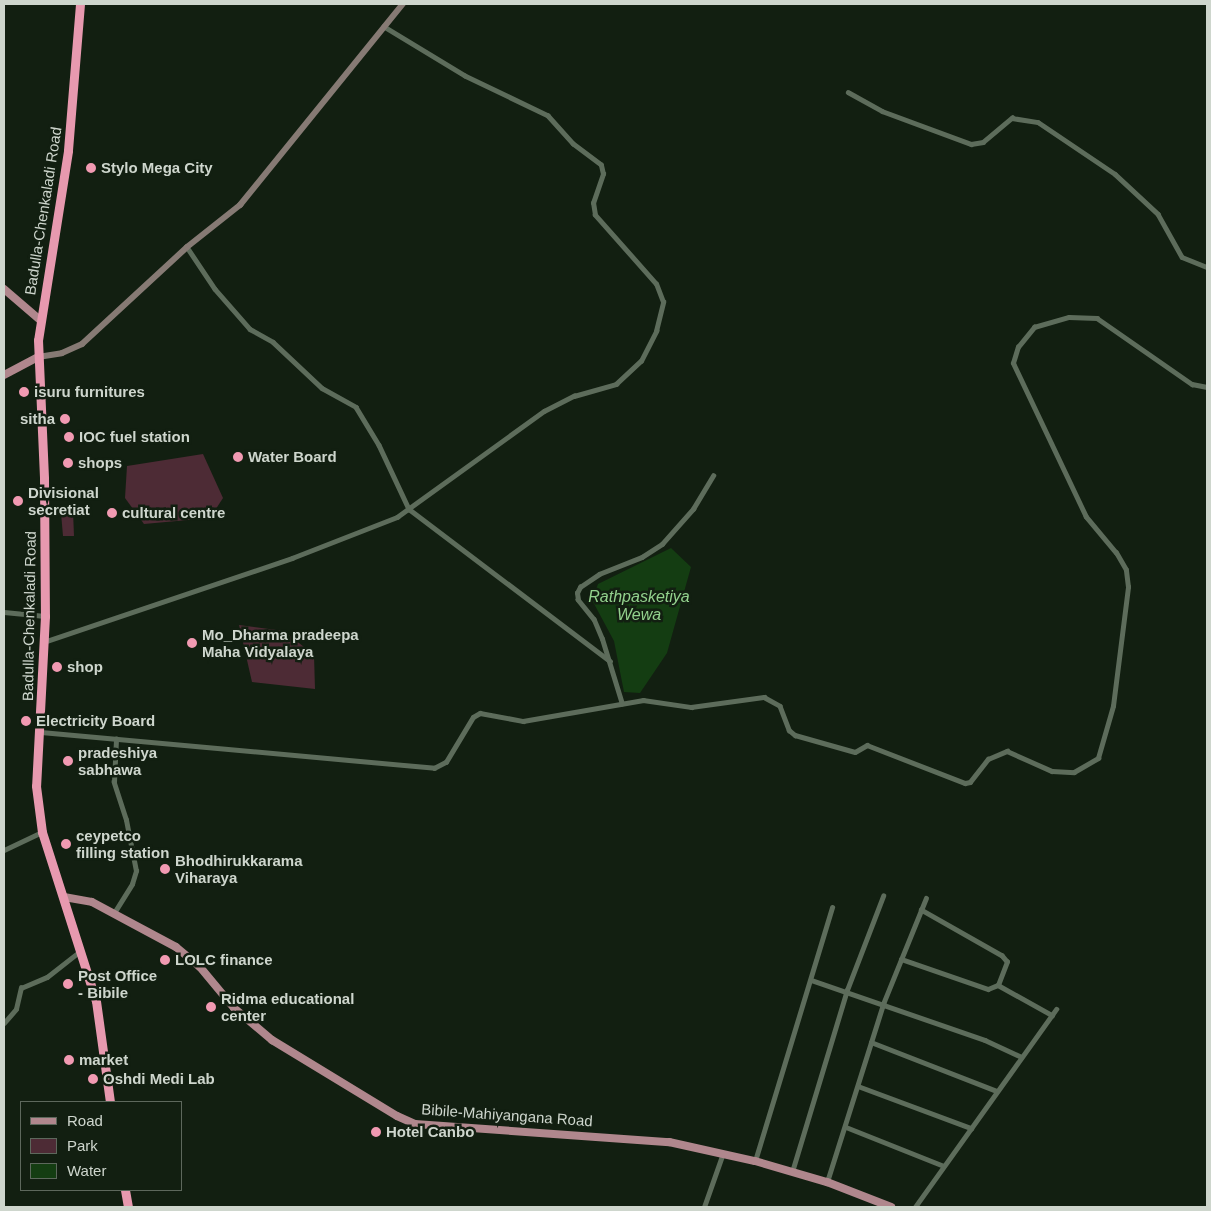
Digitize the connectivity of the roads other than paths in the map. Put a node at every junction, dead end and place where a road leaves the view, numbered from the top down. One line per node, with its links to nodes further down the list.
1 (80, 4): 8 (highway, Badulla-Chenkaladi Road)
2 (403, 4): 3 (street)
3 (384, 27): 5 (street); 13 (street)
4 (848, 92): 6 (street)
5 (188, 248): 9 (street); 13 (street)
6 (1207, 267)
7 (4, 288): 8 (main road)
8 (39, 319): 9 (highway, Badulla-Chenkaladi Road)
9 (38, 358): 10 (main road); 15 (highway, Badulla-Chenkaladi Road)
10 (4, 375)
11 (1207, 387): 18 (street)
12 (713, 476): 17 (street)
13 (410, 509): 16 (street); 17 (street)
14 (4, 612): 15 (street)
15 (45, 616): 16 (highway, Badulla-Chenkaladi Road)
16 (43, 642): 19 (highway, Badulla-Chenkaladi Road)
17 (610, 661): 18 (street)
18 (622, 704): 20 (street)
19 (41, 732): 20 (street); 21 (highway, Badulla-Chenkaladi Road)
20 (116, 739): 28 (street)
21 (42, 832): 22 (street); 24 (highway, Badulla-Chenkaladi Road)
22 (4, 850)
23 (883, 896): 33 (street)
24 (64, 897): 28 (main road, Bibile-Mahiyangana Road); 29 (highway, Badulla-Chenkaladi Road)
25 (926, 898): 27 (street)
26 (832, 908): 31 (street)
27 (920, 910): 30 (street); 32 (street)
28 (114, 913): 45 (main road, Bibile-Mahiyangana Road)
29 (79, 952): 37 (street); 42 (highway, Badulla-Chenkaladi Road)
30 (901, 959): 32 (street); 34 (street)
31 (811, 980): 33 (street); 46 (street)
32 (998, 985): 36 (street)
33 (847, 990): 34 (street); 48 (street)
34 (883, 1004): 38 (street); 39 (street)
35 (1056, 1009): 36 (street)
36 (1052, 1015): 39 (street)
37 (4, 1023)
38 (872, 1042): 40 (street); 41 (street)
39 (1021, 1057): 41 (street)
40 (858, 1086): 43 (street); 44 (street)
41 (997, 1090): 44 (street)
42 (110, 1101)
43 (846, 1127): 47 (street); 49 (street)
44 (971, 1128): 47 (street)
45 (723, 1153): 46 (main road, Bibile-Mahiyangana Road); 52 (street)
46 (755, 1161): 48 (main road, Bibile-Mahiyangana Road)
47 (944, 1166): 54 (street)
48 (792, 1172): 49 (main road, Bibile-Mahiyangana Road)
49 (827, 1182): 53 (main road, Bibile-Mahiyangana Road)
50 (125, 1191): 51 (highway)
51 (128, 1207)
52 (704, 1207)
53 (891, 1207)
54 (915, 1207)

